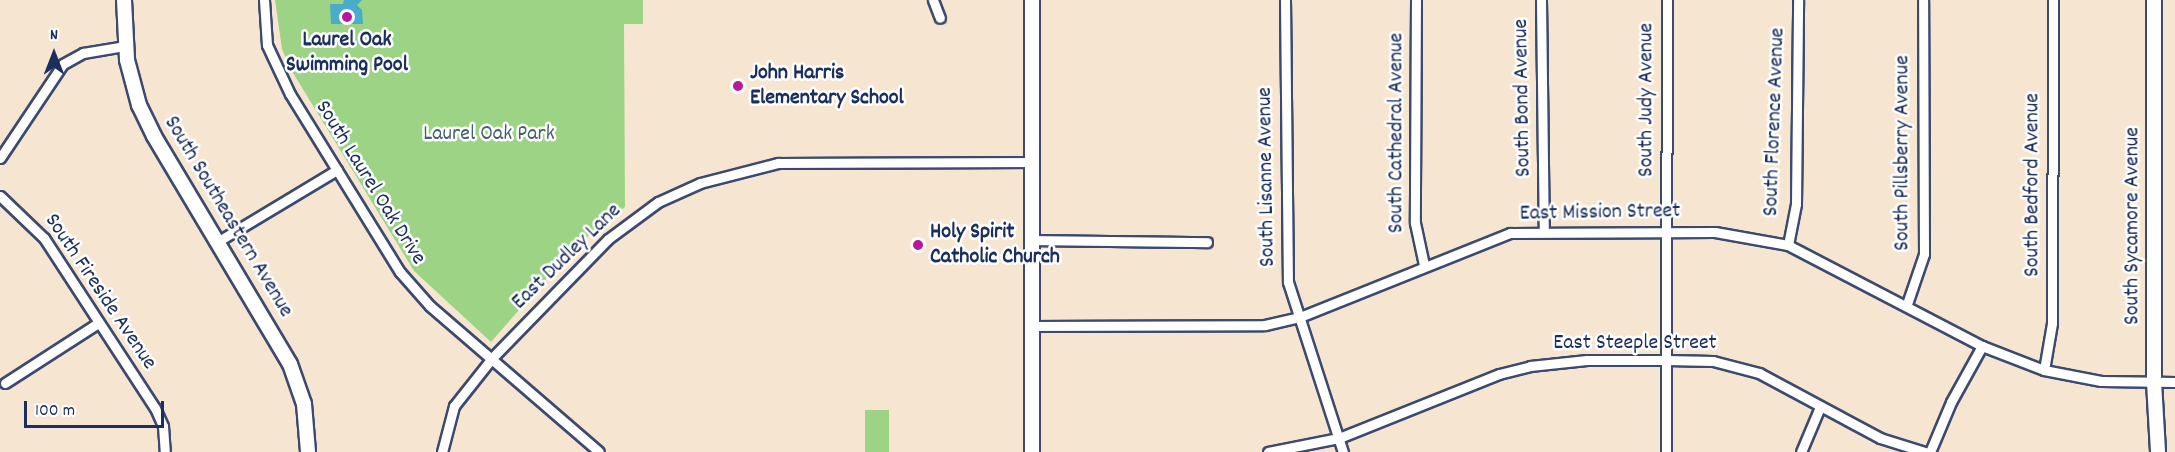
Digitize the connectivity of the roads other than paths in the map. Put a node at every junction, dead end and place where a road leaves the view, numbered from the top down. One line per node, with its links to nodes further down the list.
1 (124, 0): 14 (main road, South Southeastern Avenue)
2 (264, 0): 17 (street, South Laurel Oak Drive)
3 (933, 0): 13 (street)
4 (1032, 0): 16 (main road)
5 (1285, 0): 27 (street, South Lisanne Avenue)
6 (1416, 0): 25 (street, South Cathedral Avenue)
7 (1541, 0): 20 (street, South Bond Avenue)
8 (1667, 0): 19 (street, South Judy Avenue)
9 (1798, 0): 24 (street, South Florence Avenue)
10 (1923, 0): 26 (street, South Pillsberry Avenue)
11 (2054, 0): 33 (street, South Bedford Avenue)
12 (2154, 0): 35 (main road, South Sycamore Avenue)
13 (940, 18)
14 (125, 46): 15 (street); 22 (main road, South Southeastern Avenue)
15 (0, 158)
16 (1032, 162): 21 (main road); 31 (street, East Dudley Lane)
17 (338, 170): 22 (street); 31 (street, South Laurel Oak Drive)
18 (0, 196): 28 (street, South Fireside Avenue)
19 (1667, 230): 20 (street, East Mission Street); 24 (street, East Mission Street); 32 (street, South Judy Avenue)
20 (1544, 231): 25 (street, East Mission Street)
21 (1032, 240): 23 (street); 29 (main road)
22 (217, 242): 40 (main road, South Southeastern Avenue)
23 (1207, 242)
24 (1788, 245): 26 (street, East Mission Street)
25 (1424, 265): 27 (street, East Mission Street)
26 (1906, 304): 30 (street, East Mission Street)
27 (1300, 317): 29 (street, East Mission Street); 38 (street, South Lisanne Avenue)
28 (99, 323): 34 (street); 39 (street, South Fireside Avenue)
29 (1032, 327): 43 (main road)
30 (1982, 346): 33 (street, East Mission Street); 49 (street)
31 (492, 358): 41 (street, East Dudley Lane); 42 (street, South Laurel Oak Drive)
32 (1666, 360): 37 (street, East Steeple Street); 38 (street, East Steeple Street); 46 (street, South Judy Avenue)
33 (2044, 370): 35 (street, East Mission Street)
34 (5, 382)
35 (2154, 382): 36 (street, East Mission Street); 50 (main road, South Sycamore Avenue)
36 (2175, 382)
37 (1821, 407): 47 (street); 48 (street, East Steeple Street)
38 (1339, 438): 44 (street, East Steeple Street); 45 (street, South Lisanne Avenue)
39 (165, 452)
40 (308, 452)
41 (442, 452)
42 (599, 452)
43 (1032, 452)
44 (1268, 452)
45 (1343, 452)
46 (1666, 452)
47 (1801, 452)
48 (1925, 452)
49 (1930, 452)
50 (2158, 452)

